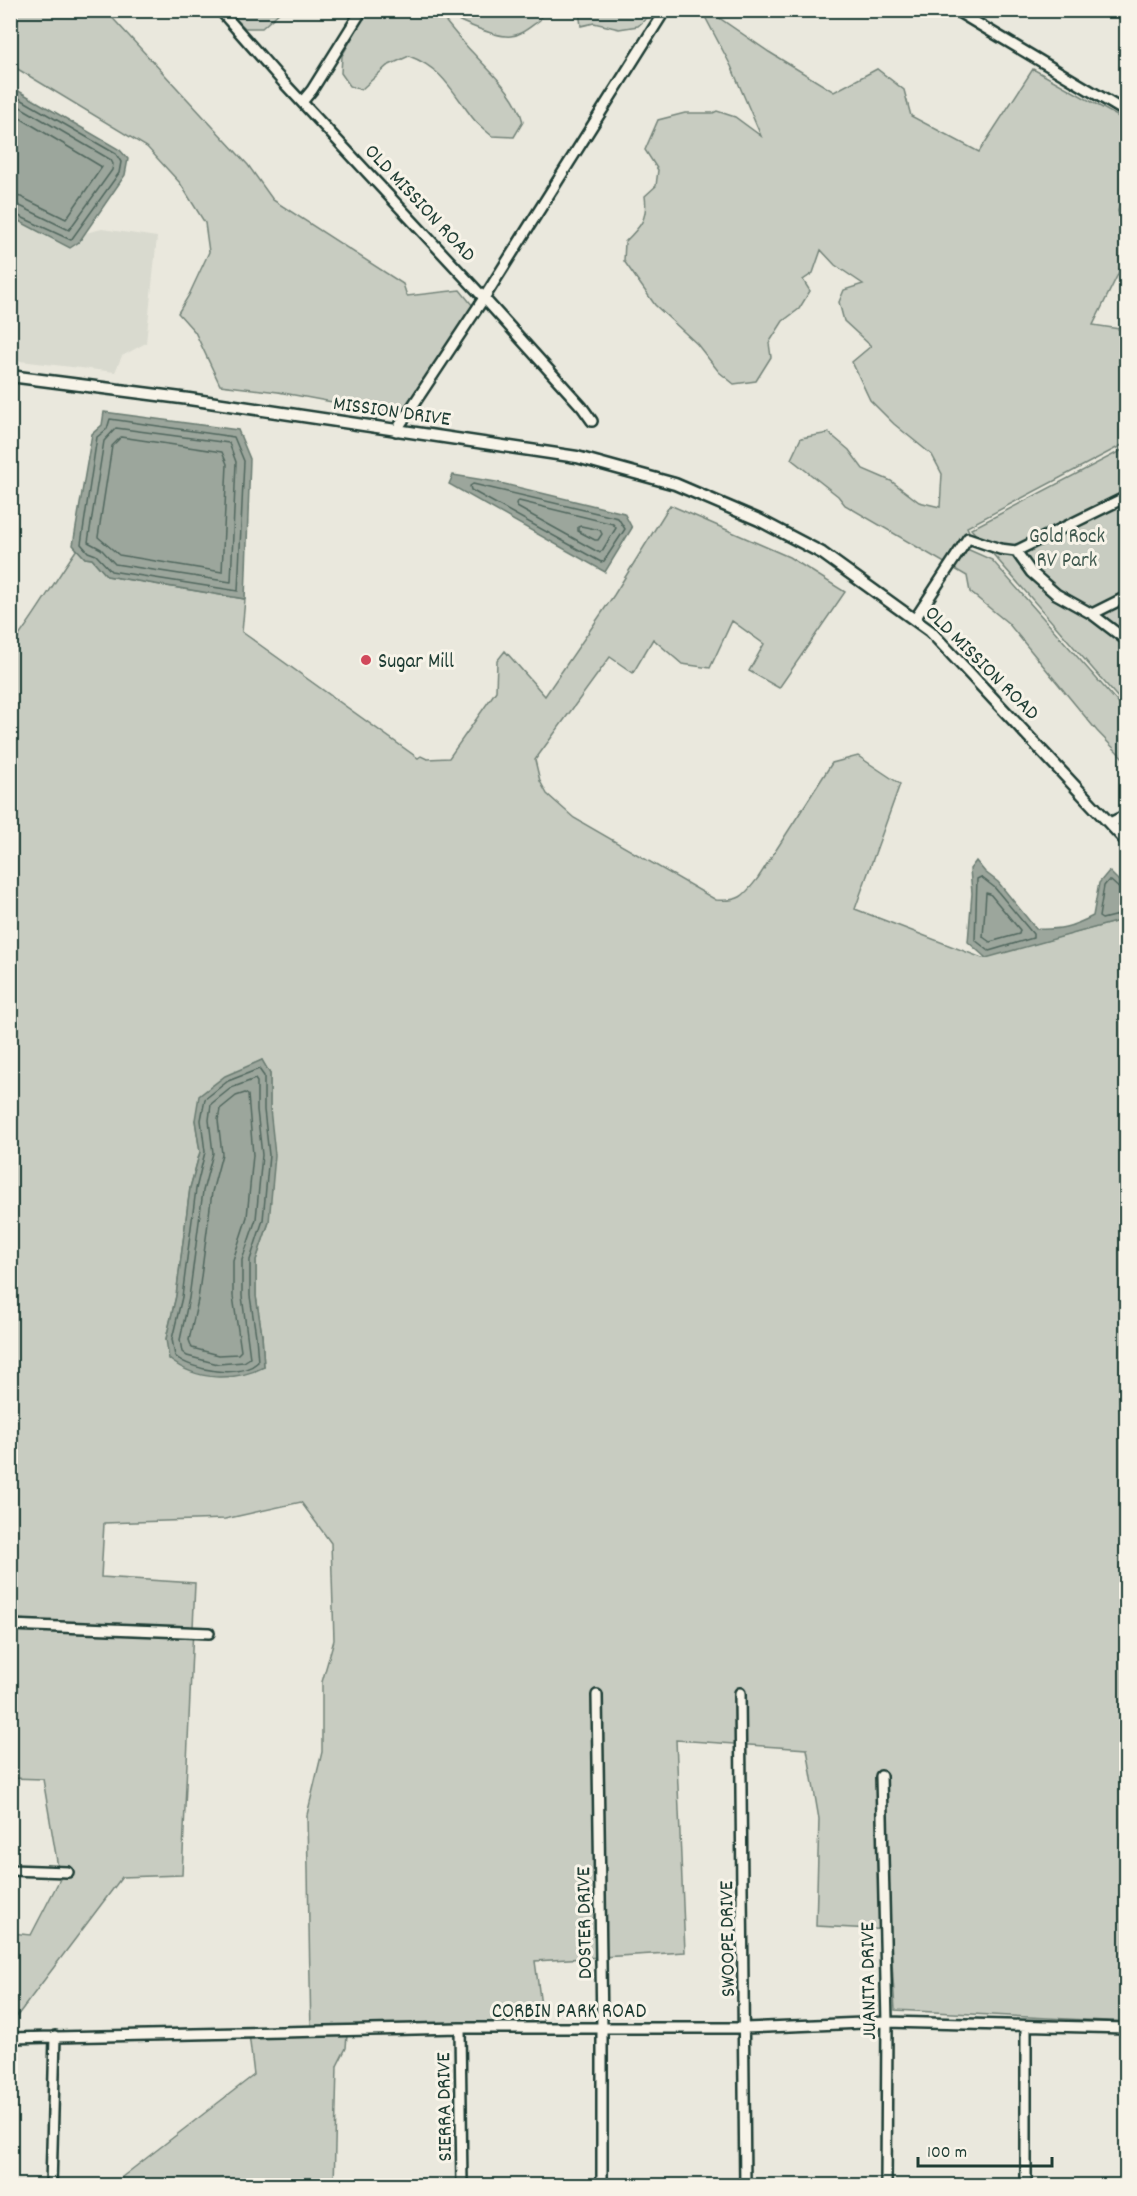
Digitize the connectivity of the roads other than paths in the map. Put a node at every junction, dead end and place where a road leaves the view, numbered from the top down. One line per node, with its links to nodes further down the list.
1 (220, 10): 5 (street, OLD MISSION ROAD)
2 (363, 10): 5 (street)
3 (665, 10): 7 (street)
4 (955, 10): 6 (street)
5 (302, 102): 7 (street, OLD MISSION ROAD)
6 (1126, 112)
7 (484, 298): 9 (street, OLD MISSION ROAD); 10 (street)
8 (10, 376): 10 (street, MISSION DRIVE)
9 (592, 422)
10 (396, 431): 12 (street, MISSION DRIVE)
11 (1126, 497): 13 (street)
12 (759, 520): 16 (street, OLD MISSION ROAD)
13 (1016, 551): 15 (street); 16 (street)
14 (1126, 597): 15 (street)
15 (1092, 614): 17 (street)
16 (915, 620): 19 (street, OLD MISSION ROAD)
17 (1126, 640)
18 (1126, 815): 19 (street)
19 (1110, 823): 20 (street, OLD MISSION ROAD)
20 (1126, 841)
21 (10, 1625): 22 (street)
22 (209, 1633)
23 (740, 1693): 32 (street, SWOOPE DRIVE)
24 (597, 1695): 31 (street, DOSTER DRIVE)
25 (881, 1776): 28 (street, JUANITA DRIVE)
26 (10, 1870): 27 (street)
27 (68, 1872)
28 (887, 2022): 29 (street, CORBIN PARK ROAD); 32 (street, CORBIN PARK ROAD); 40 (street, JUANITA DRIVE)
29 (1026, 2026): 33 (street, CORBIN PARK ROAD); 41 (street)
30 (460, 2028): 31 (street, CORBIN PARK ROAD); 34 (street, CORBIN PARK ROAD); 37 (street, SIERRA DRIVE)
31 (603, 2028): 32 (street, CORBIN PARK ROAD); 38 (street, DOSTER DRIVE)
32 (745, 2028): 39 (street, SWOOPE DRIVE)
33 (1126, 2028)
34 (55, 2036): 35 (street, CORBIN PARK ROAD); 36 (street)
35 (10, 2038)
36 (51, 2186)
37 (462, 2186)
38 (602, 2186)
39 (745, 2186)
40 (886, 2186)
41 (1026, 2186)

